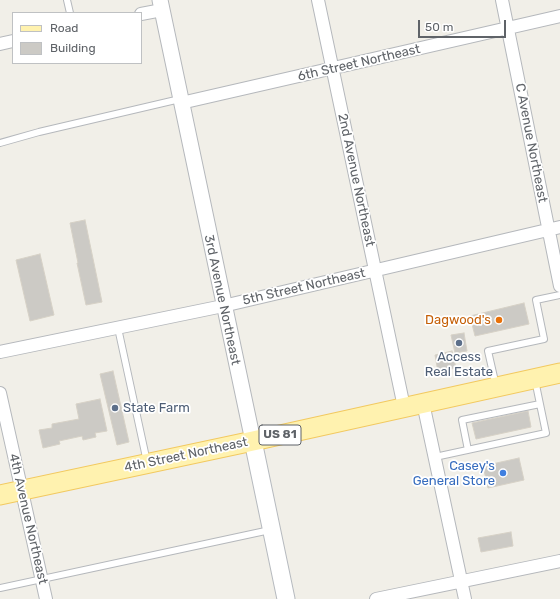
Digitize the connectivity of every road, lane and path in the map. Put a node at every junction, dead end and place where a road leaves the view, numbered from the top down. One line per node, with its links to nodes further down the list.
1 (67, 0): 5 (lane)
2 (318, 0): 11 (street, 2nd Avenue Northeast)
3 (502, 0): 8 (street, C Avenue Northeast)
4 (161, 5): 6 (street); 12 (street, 3rd Avenue Northeast)
5 (70, 12)
6 (142, 14)
7 (560, 16): 8 (street, 6th Street Northeast)
8 (508, 28): 11 (street, 6th Street Northeast); 14 (street, C Avenue Northeast)
9 (12, 41): 10 (street)
10 (0, 44)
11 (333, 69): 12 (street, 6th Street Northeast); 15 (street, 2nd Avenue Northeast)
12 (180, 102): 13 (lane); 18 (street, 3rd Avenue Northeast)
13 (0, 143)
14 (554, 228): 15 (street, 5th Street Northeast); 16 (street, C Avenue Northeast)
15 (375, 270): 18 (street, 5th Street Northeast); 27 (street, 2nd Avenue Northeast)
16 (560, 286)
17 (560, 295): 23 (lane)
18 (223, 306): 19 (street, 5th Street Northeast); 28 (street, 3rd Avenue Northeast)
19 (118, 328): 20 (street, 5th Street Northeast); 31 (lane)
20 (0, 352)
21 (560, 373): 22 (main road, 4th Street Northeast / US 81)
22 (534, 379): 23 (main road, 4th Street Northeast / US 81); 26 (lane)
23 (496, 387): 25 (main road, 4th Street Northeast / US 81)
24 (0, 393): 32 (street, 4th Avenue Northeast)
25 (423, 403): 27 (main road, 4th Street Northeast / US 81); 30 (street)
26 (540, 404): 29 (lane); 29 (lane)
27 (404, 407): 28 (main road, 4th Street Northeast / US 81)
28 (253, 441): 31 (main road, 4th Street Northeast / US 81); 34 (main road, 3rd Avenue Northeast)
29 (468, 450): 30 (lane)
30 (434, 457): 37 (street)
31 (147, 464): 32 (main road, 4th Street Northeast / US 81)
32 (22, 490): 33 (main road, 4th Street Northeast / US 81); 36 (street, 4th Avenue Northeast)
33 (0, 495)
34 (271, 530): 36 (lane); 40 (main road, 3rd Avenue Northeast)
35 (560, 561): 37 (street)
36 (42, 579): 38 (lane); 39 (street, 4th Avenue Northeast)
37 (461, 581): 41 (street); 42 (street)
38 (0, 588)
39 (46, 599)
40 (286, 599)
41 (376, 599)
42 (465, 599)

